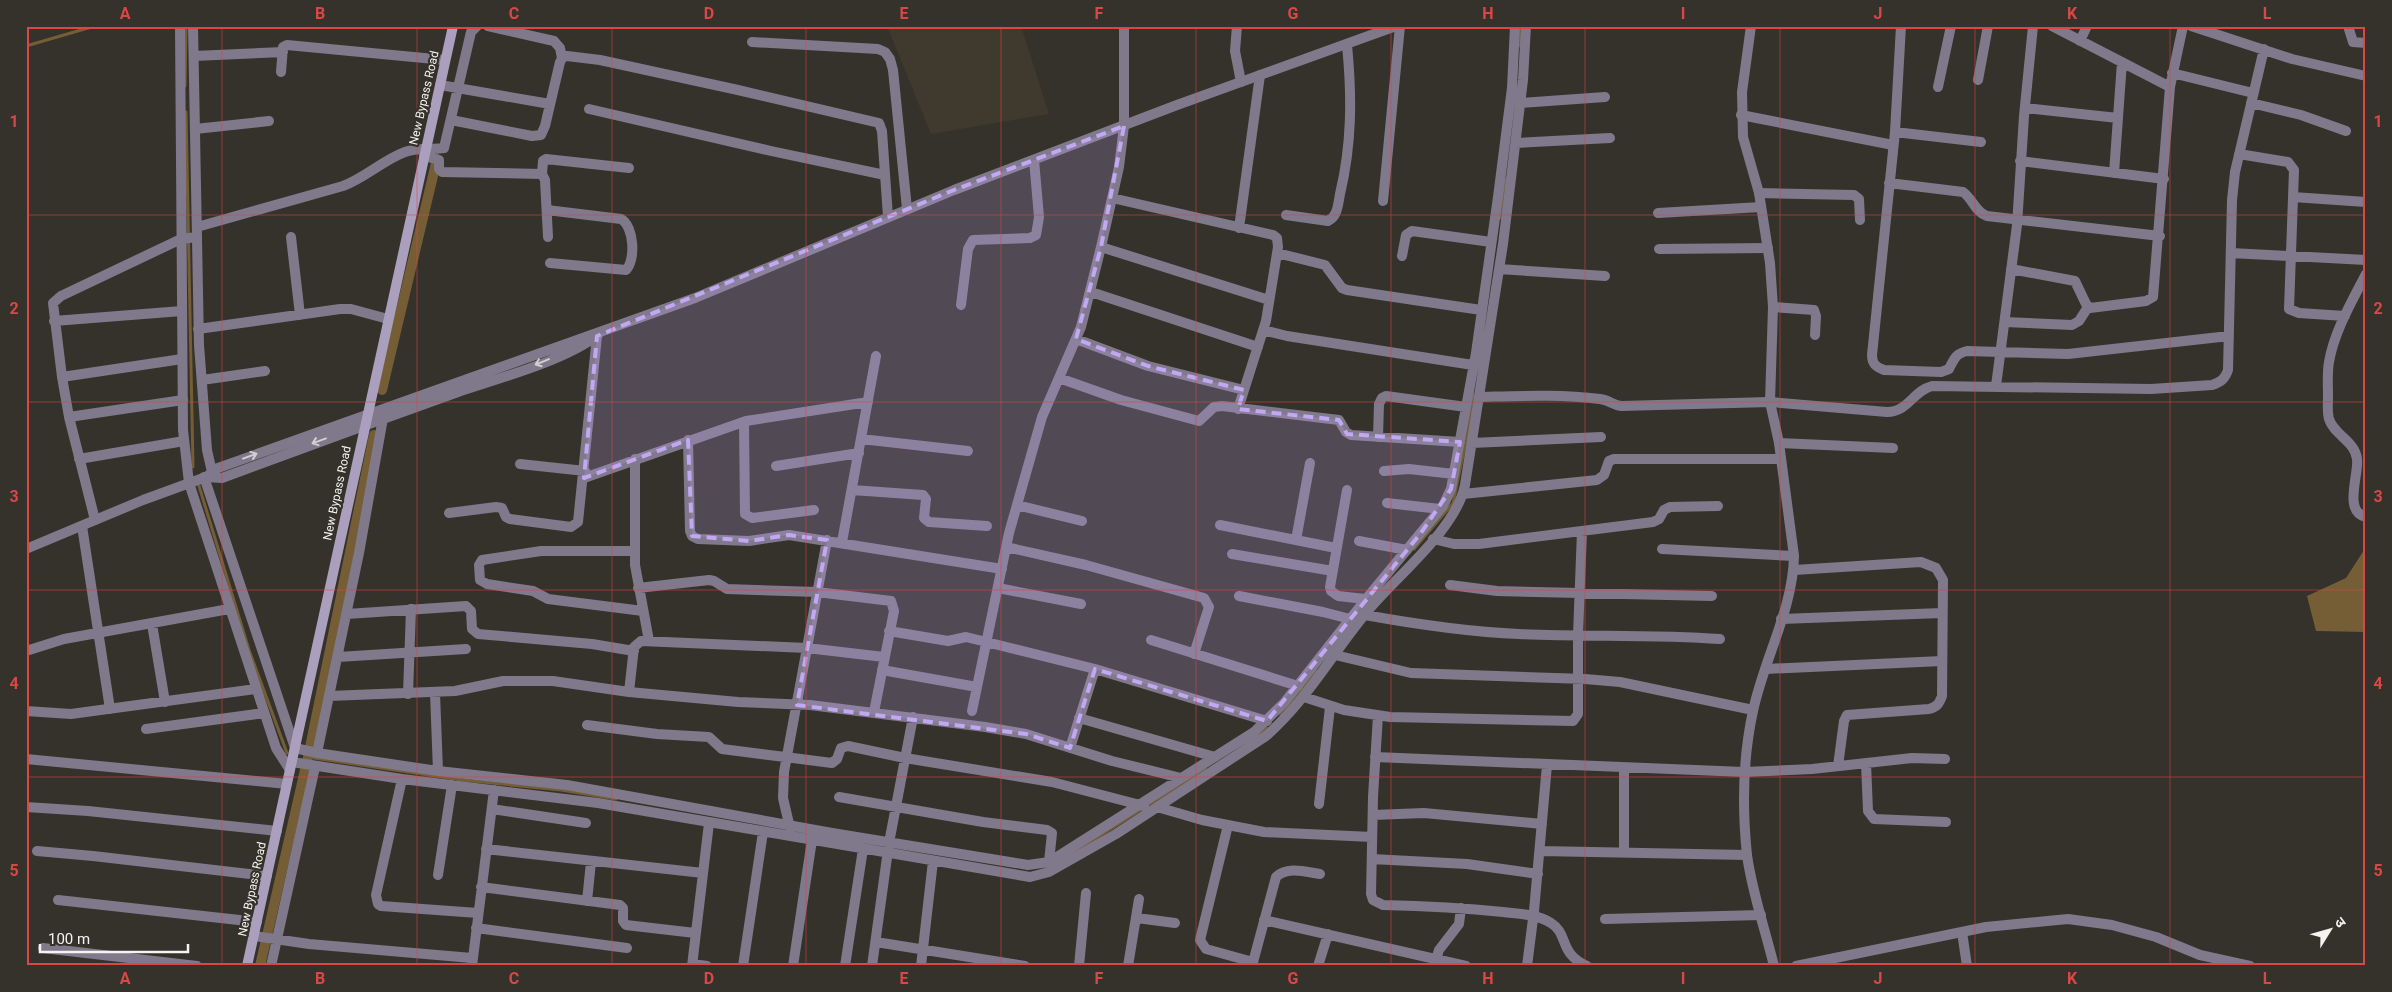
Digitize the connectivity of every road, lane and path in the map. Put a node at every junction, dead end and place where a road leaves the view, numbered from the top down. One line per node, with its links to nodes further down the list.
1 (180, 26): 82 (street)
2 (193, 26): 27 (street)
3 (453, 26): 29 (main road, New Bypass Road)
4 (477, 26): 38 (street)
5 (488, 26): 28 (street)
6 (1124, 26): 50 (street)
7 (1237, 26): 36 (street)
8 (1398, 26): 24 (street); 71 (street)
9 (1515, 26): 86 (street)
10 (1526, 26): 42 (street)
11 (1751, 26): 46 (street)
12 (1901, 26): 52 (street)
13 (1951, 26): 39 (street)
14 (1988, 26): 35 (street)
15 (2033, 26): 44 (street)
16 (2052, 26): 21 (street)
17 (2087, 26): 21 (street)
18 (2182, 26): 32 (street)
19 (2192, 26): 25 (street)
20 (2348, 26): 23 (street)
21 (2080, 41): 30 (street)
22 (752, 42): 74 (street)
23 (2366, 43)
24 (1347, 45): 33 (street); 77 (street)
25 (2264, 49): 34 (street); 41 (street)
26 (283, 52): 27 (street); 29 (street); 31 (street)
27 (194, 56): 51 (street)
28 (562, 58): 43 (street); 65 (street)
29 (445, 60): 38 (main road, New Bypass Road)
30 (2122, 62): 37 (street); 47 (street)
31 (282, 72)
32 (2172, 73): 37 (street); 41 (street)
33 (1260, 75): 36 (street); 81 (street)
34 (2366, 76)
35 (1978, 80)
36 (1241, 82): 50 (street)
37 (2170, 86): 66 (street)
38 (450, 87): 43 (street); 49 (street); 58 (main road, New Bypass Road)
39 (1938, 87)
40 (1605, 97): 42 (street)
41 (2252, 98): 53 (street); 59 (street)
42 (1519, 103): 56 (street)
43 (550, 104): 49 (street)
44 (2025, 108): 47 (street); 61 (street)
45 (589, 109): 65 (street)
46 (1742, 114): 57 (street); 68 (street)
47 (2118, 118): 63 (street)
48 (269, 120): 51 (street)
49 (451, 120): 58 (street)
50 (1124, 126): 60 (street); 70 (street)
51 (195, 129): 82 (street)
52 (1895, 132): 55 (street); 57 (street)
53 (2346, 132)
54 (1610, 138): 56 (street)
55 (1981, 142)
56 (1516, 144): 96 (street)
57 (1893, 145): 67 (street)
58 (433, 153): 64 (street); 82 (street); 109 (main road, New Bypass Road)
59 (2239, 154): 69 (street); 91 (street)
60 (1034, 160): 74 (street); 102 (street)
61 (2020, 161): 63 (street); 79 (street)
62 (630, 168): 64 (street)
63 (2114, 173): 66 (street)
64 (542, 174): 75 (street)
65 (885, 175): 78 (street)
66 (2164, 179): 83 (street)
67 (1889, 183): 79 (street); 119 (street)
68 (1759, 192): 73 (street); 80 (street)
69 (2293, 197): 72 (street); 92 (street)
70 (1112, 198): 81 (street); 87 (street)
71 (1383, 201)
72 (2366, 202)
73 (1761, 207): 76 (street); 88 (street)
74 (907, 209): 78 (street)
75 (547, 210): 85 (street); 95 (street)
76 (1658, 213)
77 (1286, 215)
78 (888, 217): 114 (street)
79 (2018, 218): 83 (street); 97 (street)
80 (1860, 220)
81 (1239, 228): 90 (street)
82 (190, 236): 106 (street); 110 (street); 112 (street)
83 (2160, 236): 104 (street)
84 (291, 237): 107 (street)
85 (548, 237)
86 (1491, 242): 93 (street); 105 (street)
87 (1101, 247): 100 (street); 101 (street)
88 (1768, 248): 89 (street); 103 (street)
89 (1658, 249)
90 (1277, 253): 101 (street); 105 (street)
91 (2231, 253): 92 (street); 116 (street)
92 (2290, 255): 94 (street); 108 (street)
93 (1402, 256)
94 (2366, 260)
95 (550, 262)
96 (1499, 269): 99 (street); 129 (street)
97 (2011, 269): 104 (street); 111 (street)
98 (2366, 274): 108 (street)
99 (1605, 276)
100 (1091, 292): 117 (street); 118 (street)
101 (1269, 300): 113 (street)
102 (961, 305)
103 (1773, 307): 115 (street); 132 (street)
104 (2088, 307): 111 (street)
105 (1482, 310): 122 (street)
106 (182, 311): 110 (street); 121 (street)
107 (300, 315): 109 (street); 112 (street)
108 (2345, 316): 170 (street)
109 (388, 319): 137 (main road, New Bypass Road)
110 (54, 321): 124 (street)
111 (2004, 322): 119 (street)
112 (198, 329): 126 (street)
113 (1263, 330): 118 (street); 122 (street)
114 (599, 335): 136 (street, one-way to 136); 137 (street); 157 (street)
115 (1815, 335)
116 (2229, 336): 119 (street); 127 (street)
117 (1076, 339): 125 (street); 128 (street)
118 (1258, 347): 128 (street)
119 (2001, 353): 127 (street)
120 (876, 356): 131 (street)
121 (182, 359): 124 (street); 130 (street)
122 (1473, 365): 133 (street)
123 (265, 370): 126 (street)
124 (62, 377): 135 (street)
125 (1060, 378): 134 (street); 165 (street)
126 (202, 380): 159 (street)
127 (1996, 386): 132 (street)
128 (1244, 390): 134 (street)
129 (1479, 397): 132 (street); 145 (street)
130 (183, 400): 135 (street); 143 (street)
131 (868, 402): 138 (street); 141 (street)
132 (1770, 402): 146 (street)
133 (1466, 407): 139 (street); 144 (street)
134 (1238, 409): 139 (street)
135 (69, 417): 150 (street)
136 (383, 418): 137 (street); 206 (street)
137 (366, 420): 159 (street); 256 (main road, New Bypass Road)
138 (744, 422): 142 (street); 168 (street)
139 (1378, 437): 144 (street)
140 (1601, 437): 145 (street)
141 (861, 439): 148 (street); 149 (street)
142 (688, 440): 151 (street); 178 (street)
143 (184, 441): 150 (street); 160 (street)
144 (1460, 442): 158 (street)
145 (1472, 443): 163 (street)
146 (1779, 443): 147 (street); 152 (street)
147 (1893, 448)
148 (968, 451)
149 (859, 452): 155 (street); 161 (street)
150 (79, 458): 171 (street)
151 (635, 459): 157 (street); 187 (street)
152 (1781, 459): 163 (street); 189 (street)
153 (1310, 463): 179 (street)
154 (520, 464): 157 (street)
155 (776, 466)
156 (1384, 471): 158 (street)
157 (584, 474): 169 (street)
158 (1454, 474): 167 (street)
159 (207, 475): 160 (street); 256 (street)
160 (189, 483): 171 (street); 202 (street)
161 (852, 490): 175 (street); 181 (street)
162 (1347, 490): 183 (street)
163 (1463, 494): 177 (street)
164 (1387, 503): 167 (street)
165 (1017, 505): 172 (street); 182 (street)
166 (1718, 506): 176 (street)
167 (1440, 509): 186 (street)
168 (814, 510)
169 (449, 513)
170 (2366, 517)
171 (95, 520): 174 (street)
172 (1082, 521)
173 (1220, 525): 179 (street)
174 (82, 526): 185 (street); 212 (street)
175 (986, 526)
176 (1582, 530): 177 (street); 197 (street)
177 (1433, 539): 207 (street)
178 (827, 540): 181 (street); 196 (street)
179 (1296, 540): 183 (street)
180 (1359, 541): 186 (street)
181 (842, 542): 190 (street)
182 (1006, 548): 190 (street); 223 (street)
183 (1336, 548): 191 (street)
184 (1662, 549): 189 (street)
185 (26, 550)
186 (1407, 550): 200 (street)
187 (635, 551): 194 (street); 204 (street)
188 (1232, 554): 191 (street)
189 (1794, 556): 192 (street)
190 (1002, 569): 195 (street)
191 (1333, 570): 200 (street)
192 (1794, 570): 205 (street); 208 (street)
193 (1450, 585): 197 (street)
194 (638, 588): 196 (street); 204 (street)
195 (998, 588): 201 (street); 217 (street)
196 (818, 592): 211 (street); 218 (street)
197 (1580, 593): 199 (street); 213 (street)
198 (1239, 596): 209 (street)
199 (1712, 596)
200 (1365, 600): 209 (street)
201 (1081, 604)
202 (229, 609): 210 (street); 234 (street)
203 (411, 609): 206 (street); 221 (street); 222 (street)
204 (643, 611): 216 (street)
205 (1942, 613): 208 (street); 227 (street)
206 (346, 614): 225 (street)
207 (1365, 615): 213 (street); 224 (street)
208 (1781, 618): 229 (street)
209 (1350, 619): 232 (street)
210 (152, 624): 212 (street); 240 (street)
211 (890, 632): 217 (street); 226 (street)
212 (98, 634): 220 (street); 243 (street)
213 (1578, 635): 214 (street); 231 (street)
214 (1720, 639)
215 (1151, 640): 223 (street)
216 (649, 641): 218 (street); 221 (street)
217 (987, 643): 228 (street); 233 (street)
218 (807, 648): 226 (street); 241 (street)
219 (466, 649): 222 (street)
220 (26, 651)
221 (634, 651): 236 (street)
222 (409, 654): 225 (street); 237 (street)
223 (1194, 654): 232 (street)
224 (1335, 655): 231 (street); 239 (street)
225 (338, 657): 238 (street)
226 (884, 657): 230 (street)
227 (1942, 661): 229 (street); 267 (street)
228 (1095, 669): 251 (street); 252 (street)
229 (1766, 669): 244 (street)
230 (882, 670): 233 (street); 247 (street)
231 (1578, 679): 244 (street); 249 (street)
232 (1298, 686): 252 (street)
233 (977, 687): 246 (street)
234 (256, 689): 240 (street); 248 (street)
235 (435, 692): 236 (street); 237 (street); 269 (street)
236 (629, 692): 241 (street)
237 (408, 694): 238 (street)
238 (329, 696): 256 (street)
239 (1304, 698): 242 (street); 278 (street)
240 (165, 702): 243 (street)
241 (796, 705): 247 (street); 257 (street)
242 (1330, 707): 249 (street); 277 (street)
243 (110, 709): 245 (street)
244 (1753, 710): 270 (street)
245 (26, 711)
246 (972, 711)
247 (874, 712): 250 (street)
248 (264, 713): 254 (street); 265 (street)
249 (1378, 715): 259 (street)
250 (913, 717): 255 (street); 260 (street)
251 (1079, 718): 255 (street); 258 (street)
252 (1267, 721): 258 (street)
253 (587, 726): 257 (street)
254 (146, 729)
255 (1070, 748): 271 (street)
256 (308, 751): 265 (main road, New Bypass Road); 269 (street)
257 (787, 757): 260 (street); 288 (street)
258 (1215, 757): 271 (street)
259 (1376, 757): 264 (street); 282 (street)
260 (905, 758): 278 (street); 280 (street)
261 (26, 759): 273 (street)
262 (1946, 759): 263 (street)
263 (1866, 763): 267 (street); 284 (street)
264 (1547, 765): 268 (street); 286 (street)
265 (291, 766): 266 (street); 273 (main road, New Bypass Road)
266 (309, 766): 272 (street); 327 (street)
267 (1838, 766): 270 (street)
268 (1624, 768): 270 (street); 298 (street)
269 (438, 771): 288 (street)
270 (1744, 772): 299 (street)
271 (1181, 778): 278 (street)
272 (402, 779): 274 (street); 315 (street)
273 (287, 784): 289 (main road, New Bypass Road)
274 (452, 785): 275 (street); 307 (street)
275 (494, 790): 281 (street); 283 (street)
276 (840, 797): 280 (street)
277 (1319, 804)
278 (1149, 807): 287 (street); 301 (street); 303 (street)
279 (26, 808): 289 (street)
280 (896, 808): 293 (street); 303 (street)
281 (492, 809): 285 (street); 294 (street)
282 (1372, 815): 286 (street); 291 (street)
283 (709, 822): 290 (street); 304 (street)
284 (1946, 822)
285 (586, 823)
286 (1542, 824): 297 (street)
287 (1228, 825): 291 (street); 335 (street)
288 (790, 830): 290 (street); 292 (street); 293 (street)
289 (277, 831): 308 (main road, New Bypass Road)
290 (763, 832): 341 (street)
291 (1372, 837): 300 (street)
292 (812, 840): 295 (street); 342 (street)
293 (889, 848): 295 (street); 301 (street); 303 (street); 328 (street)
294 (486, 849): 302 (street); 309 (street)
295 (863, 849): 343 (street)
296 (37, 851): 308 (street)
297 (1540, 851): 298 (street); 306 (street)
298 (1624, 853): 299 (street)
299 (1747, 855): 316 (street)
300 (1372, 858): 306 (street); 314 (street)
301 (933, 861): 331 (street)
302 (591, 862): 304 (street); 313 (street)
303 (1049, 862)
304 (703, 873): 325 (street)
305 (1320, 874): 320 (street)
306 (1538, 874): 317 (street)
307 (438, 875)
308 (267, 876): 321 (main road, New Bypass Road)
309 (481, 887): 313 (street); 315 (street)
310 (1086, 893): 347 (street)
311 (1139, 899): 318 (street)
312 (58, 900): 321 (street)
313 (587, 901): 325 (street)
314 (1461, 908): 317 (street); 333 (street)
315 (478, 913): 323 (street)
316 (1761, 915): 319 (street); 353 (street)
317 (1534, 916): 351 (street); 352 (street)
318 (1136, 918): 322 (street); 348 (street)
319 (1605, 919)
320 (1264, 920): 326 (street); 335 (street)
321 (258, 922): 327 (main road, New Bypass Road)
322 (1175, 923)
323 (476, 928): 330 (street); 332 (street)
324 (1962, 932): 334 (street); 354 (street); 355 (street)
325 (696, 933): 336 (street)
326 (1328, 934): 333 (street); 349 (street)
327 (267, 937): 332 (street); 338 (main road, New Bypass Road); 339 (street)
328 (876, 942): 331 (street); 344 (street)
329 (43, 948): 337 (street)
330 (627, 948)
331 (923, 949): 345 (street); 346 (street)
332 (472, 962)
333 (1435, 962): 350 (street)
334 (2218, 963): 356 (street)
335 (1253, 964)
336 (693, 965): 340 (street)
337 (197, 966)
338 (247, 966)
339 (271, 966)
340 (707, 966)
341 (743, 966)
342 (793, 966)
343 (845, 966)
344 (872, 966)
345 (921, 966)
346 (1025, 966)
347 (1079, 966)
348 (1128, 966)
349 (1318, 966)
350 (1466, 966)
351 (1527, 966)
352 (1587, 966)
353 (1774, 966)
354 (1796, 966)
355 (1967, 966)
356 (2250, 966)

